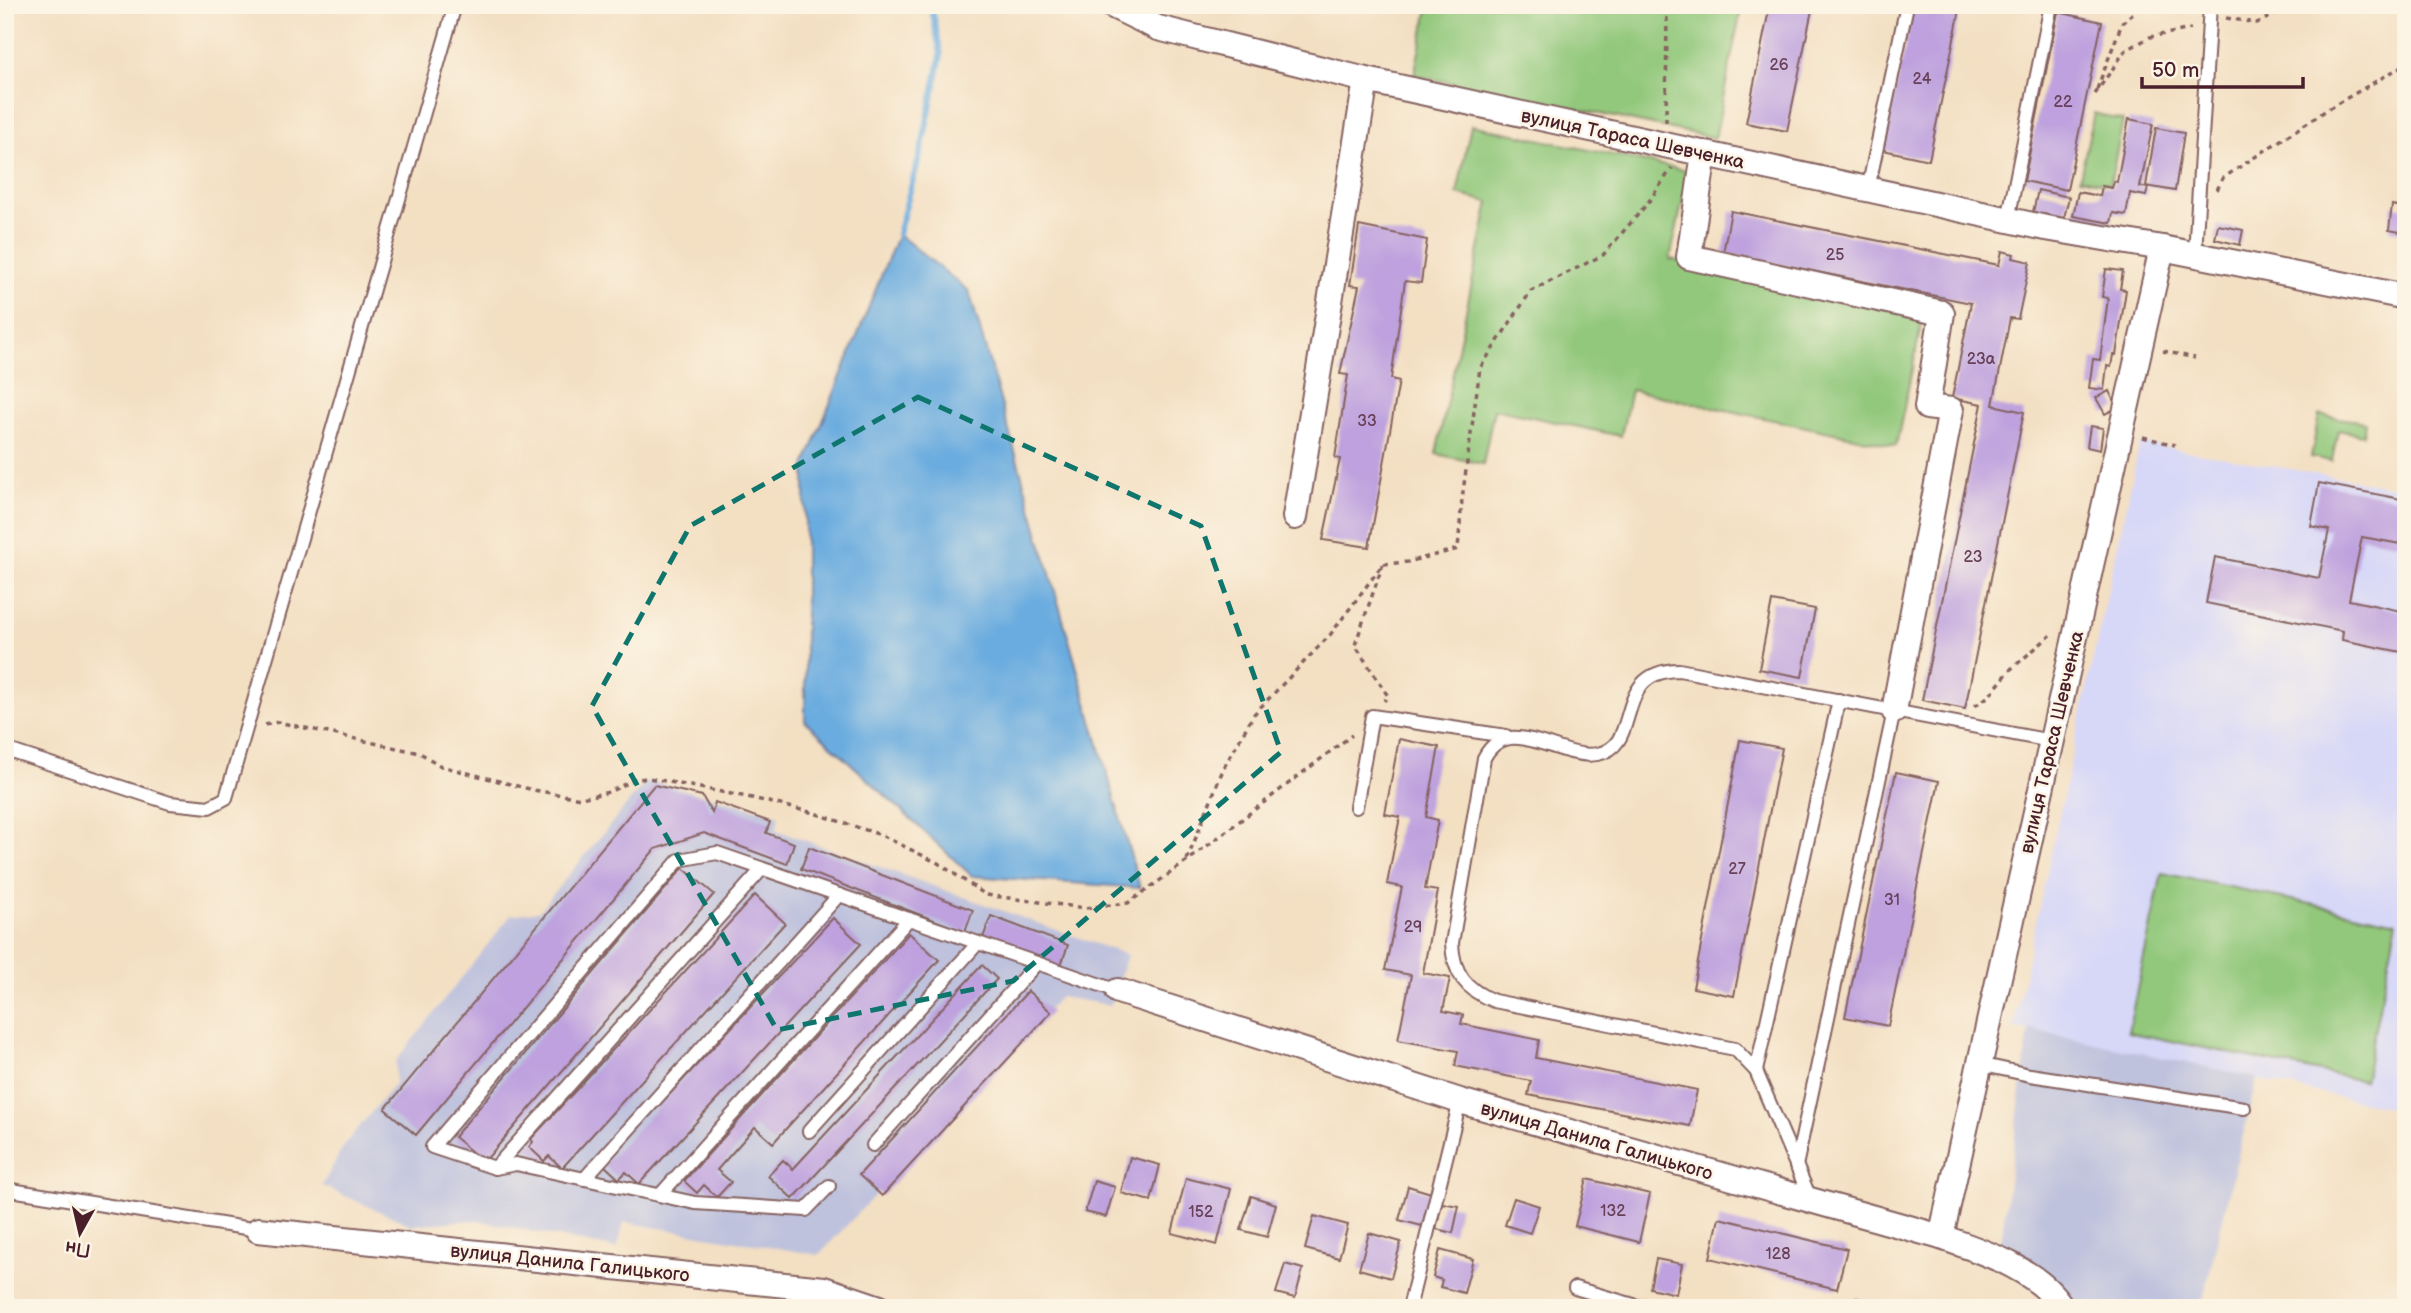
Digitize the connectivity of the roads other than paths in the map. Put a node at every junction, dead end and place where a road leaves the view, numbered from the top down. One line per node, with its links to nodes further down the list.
1 (455, 5): 18 (lane)
2 (1111, 5): 6 (street, вулиця Тараса Шевченка)
3 (1907, 5): 8 (lane)
4 (2051, 5): 9 (lane)
5 (2210, 11): 11 (lane)
6 (1366, 80): 7 (street, вулиця Тараса Шевченка); 13 (street)
7 (1685, 149): 8 (street, вулиця Тараса Шевченка); 15 (street)
8 (1868, 189): 9 (street, вулиця Тараса Шевченка)
9 (2008, 220): 10 (street, вулиця Тараса Шевченка)
10 (2162, 248): 11 (street, вулиця Тараса Шевченка); 17 (street, вулиця Тараса Шевченка)
11 (2195, 254): 12 (street, вулиця Тараса Шевченка)
12 (2406, 297)
13 (1295, 517)
14 (1839, 700): 15 (lane); 16 (lane); 27 (lane)
15 (1894, 711): 17 (lane); 32 (lane)
16 (1514, 737): 19 (lane); 27 (lane)
17 (2051, 741): 26 (street, вулиця Тараса Шевченка)
18 (5, 749)
19 (1356, 807)
20 (762, 869): 21 (lane); 33 (lane); 33 (lane)
21 (839, 895): 22 (lane); 34 (lane)
22 (909, 919): 23 (lane); 37 (lane)
23 (978, 943): 24 (lane); 30 (lane)
24 (1037, 963): 25 (lane); 31 (lane)
25 (1118, 991): 28 (street, вулиця Данила Галицького)
26 (1979, 1064): 29 (lane); 40 (street, вулиця Тараса Шевченка)
27 (1756, 1071): 32 (lane)
28 (1460, 1101): 38 (street, вулиця Данила Галицького); 43 (lane)
29 (2244, 1108)
30 (808, 1131)
31 (873, 1145)
32 (1796, 1166): 38 (lane)
33 (495, 1168): 34 (lane)
34 (584, 1179): 37 (lane)
35 (829, 1186): 37 (lane)
36 (5, 1189): 39 (lane)
37 (660, 1195)
38 (1811, 1200): 40 (street, вулиця Данила Галицького)
39 (258, 1230): 42 (street, вулиця Данила Галицького)
40 (1941, 1237): 45 (street, вулиця Данила Галицького)
41 (1575, 1288): 44 (lane)
42 (880, 1308)
43 (1409, 1308)
44 (1644, 1308)
45 (2062, 1308)

